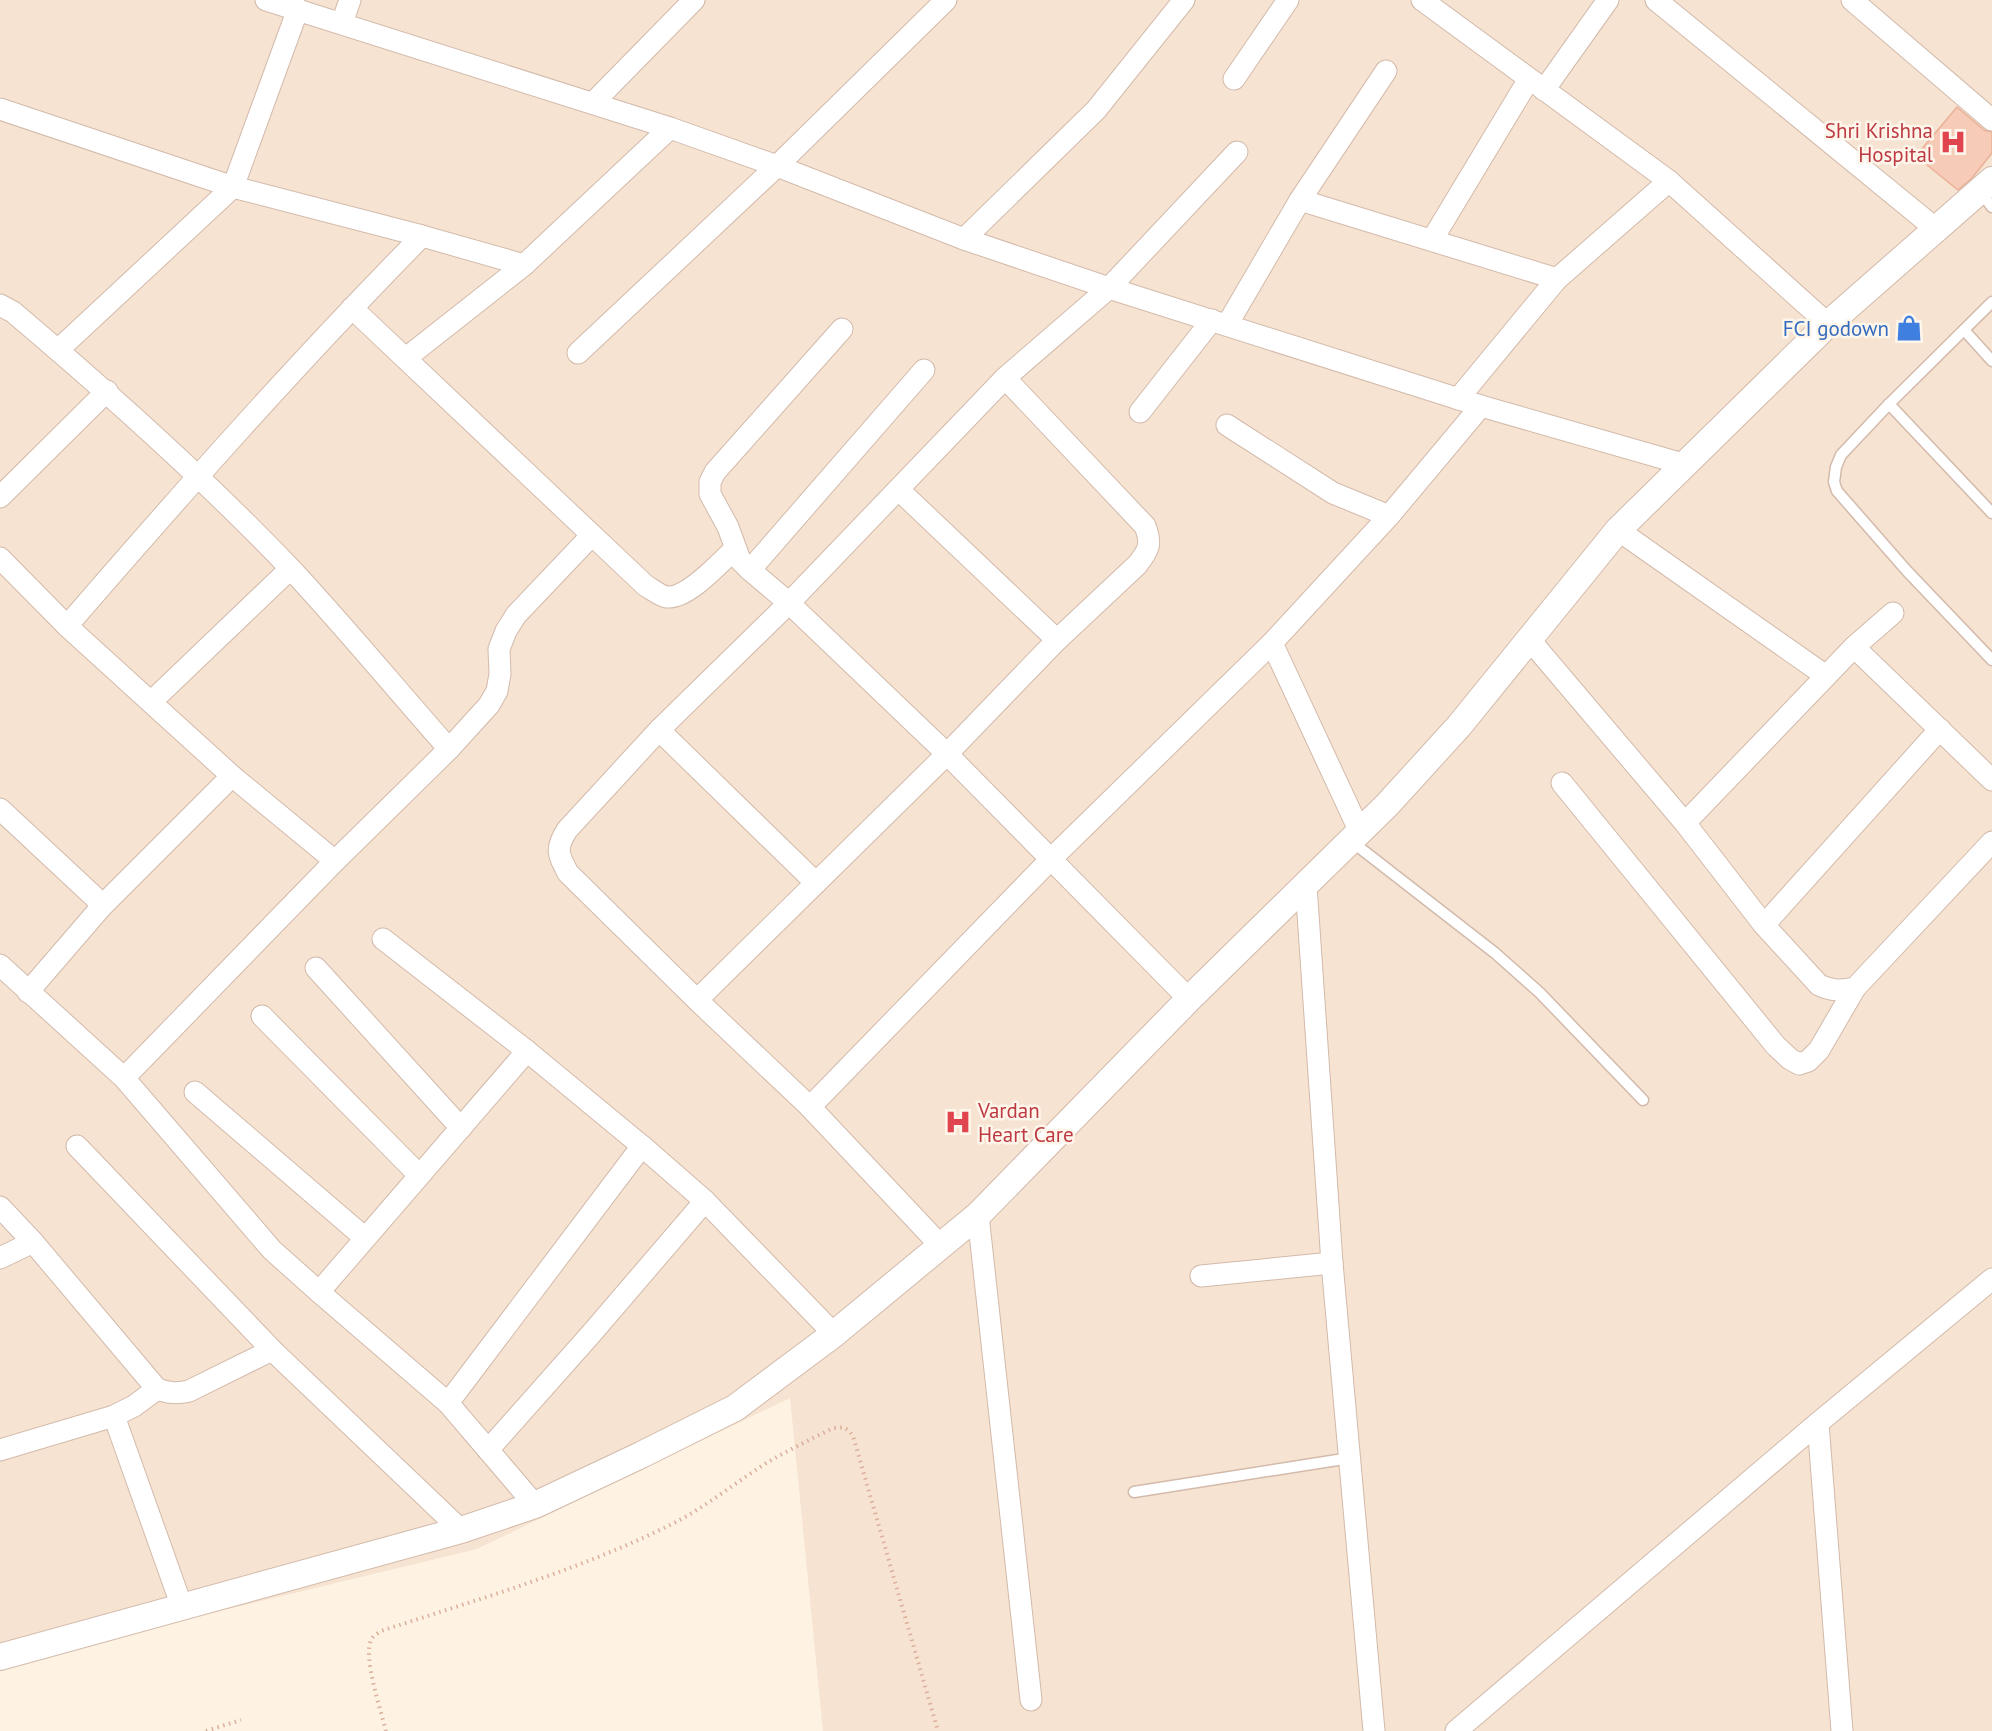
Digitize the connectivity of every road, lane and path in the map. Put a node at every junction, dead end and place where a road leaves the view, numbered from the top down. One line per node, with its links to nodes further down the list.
1 (266, 0): 11 (street)
2 (350, 0): 12 (street)
3 (694, 0): 16 (street)
4 (946, 0): 21 (street)
5 (1184, 0): 28 (street)
6 (1288, 0): 14 (street)
7 (1422, 0): 15 (street)
8 (1608, 0): 15 (street)
9 (1656, 0): 26 (street)
10 (1852, 0): 18 (street)
11 (298, 9): 12 (street); 23 (street)
12 (342, 23): 16 (street)
13 (1386, 71): 25 (street)
14 (1234, 79)
15 (1537, 85): 22 (street); 29 (street)
16 (593, 103): 19 (street)
17 (0, 109): 23 (street)
18 (1992, 120)
19 (670, 128): 21 (street); 30 (street)
20 (1237, 152): 32 (street)
21 (777, 166): 28 (street); 41 (street)
22 (1669, 181): 31 (street); 37 (street)
23 (233, 187): 27 (street); 40 (street)
24 (1988, 193): 26 (street)
25 (1300, 200): 29 (street); 36 (street)
26 (1936, 229): 37 (street)
27 (422, 237): 30 (street); 34 (street)
28 (964, 239): 32 (street)
29 (1432, 240): 31 (street)
30 (524, 265): 42 (street)
31 (1557, 279): 47 (street)
32 (1109, 288): 36 (street); 45 (street)
33 (1992, 302): 39 (lane)
34 (352, 308): 42 (street); 53 (street)
35 (4, 314): 40 (street)
36 (1220, 322): 47 (street); 50 (street)
37 (1828, 324): 52 (street)
38 (842, 329): 60 (street)
39 (1964, 330): 43 (lane); 48 (lane)
40 (58, 350): 46 (street)
41 (578, 353)
42 (406, 358): 59 (street)
43 (1992, 361)
44 (924, 370): 63 (street)
45 (1005, 378): 54 (street); 68 (street)
46 (107, 392): 53 (street); 55 (street)
47 (1458, 399): 49 (street)
48 (1889, 404): 56 (lane); 71 (lane)
49 (1481, 406): 52 (street); 57 (street)
50 (1140, 412)
51 (1227, 425): 57 (street)
52 (1683, 464): 58 (street)
53 (197, 476): 62 (street); 66 (street)
54 (899, 490): 64 (street); 68 (street)
55 (0, 497)
56 (1992, 513)
57 (1389, 516): 69 (street)
58 (1618, 530): 67 (street); 72 (street)
59 (592, 535): 60 (street); 76 (street)
60 (735, 549): 63 (street)
61 (0, 558): 66 (street)
62 (290, 568): 73 (street); 76 (street)
63 (750, 570): 64 (street)
64 (789, 603): 75 (street); 77 (street)
65 (1893, 613): 70 (street)
66 (67, 626): 73 (street)
67 (1529, 639): 82 (street); 83 (street)
68 (1058, 640): 77 (street)
69 (1272, 643): 83 (street); 85 (street)
70 (1854, 647): 72 (street); 74 (street)
71 (1992, 660)
72 (1826, 676): 82 (street)
73 (151, 702): 78 (street)
74 (1940, 729): 79 (street); 90 (street)
75 (659, 730): 87 (street); 97 (street)
76 (449, 749): 86 (street)
77 (947, 754): 85 (street); 87 (street)
78 (232, 776): 86 (street); 89 (street)
79 (1992, 780)
80 (1562, 783): 94 (street)
81 (0, 808): 89 (street)
82 (1685, 823): 90 (street)
83 (1356, 836): 88 (street); 102 (lane)
84 (1992, 842): 94 (street)
85 (1051, 858): 96 (street); 103 (street)
86 (335, 861): 100 (street)
87 (816, 883): 97 (street)
88 (1306, 885): 96 (street); 115 (street)
89 (103, 905): 95 (street)
90 (1764, 925): 94 (street)
91 (383, 939): 99 (street)
92 (0, 965): 95 (street)
93 (316, 968): 104 (street)
94 (1855, 988)
95 (28, 992): 100 (street)
96 (1189, 999): 110 (street)
97 (697, 1000): 103 (street)
98 (262, 1016): 107 (street)
99 (527, 1051): 104 (street); 106 (street)
100 (124, 1078): 118 (street)
101 (195, 1092): 111 (street)
102 (1643, 1100)
103 (810, 1107): 113 (street)
104 (461, 1128): 107 (street)
105 (77, 1146): 120 (street)
106 (642, 1146): 108 (street); 122 (street)
107 (419, 1175): 111 (street)
108 (705, 1201): 119 (street); 126 (street)
109 (0, 1207): 112 (street)
110 (978, 1215): 113 (street); 133 (street)
111 (365, 1238): 118 (street)
112 (33, 1242): 114 (street); 121 (street)
113 (940, 1245): 119 (street)
114 (0, 1258)
115 (1332, 1263): 116 (street); 127 (street)
116 (1201, 1276)
117 (1992, 1279): 124 (street)
118 (319, 1292): 122 (street)
119 (834, 1334): 129 (street)
120 (272, 1350): 121 (street); 130 (street)
121 (157, 1389): 123 (street)
122 (448, 1403): 126 (street)
123 (114, 1416): 125 (street); 131 (street)
124 (1818, 1423): 139 (street); 140 (street)
125 (0, 1450)
126 (488, 1450): 129 (street)
127 (1350, 1458): 128 (lane); 138 (street)
128 (1134, 1492)
129 (535, 1505): 130 (street)
130 (461, 1530): 131 (street)
131 (182, 1607): 132 (street)
132 (0, 1657)
133 (1031, 1700)
134 (241, 1720): 135 (path)
135 (206, 1731)
136 (386, 1731): 137 (path)
137 (938, 1731)
138 (1374, 1731)
139 (1456, 1731)
140 (1842, 1731)

